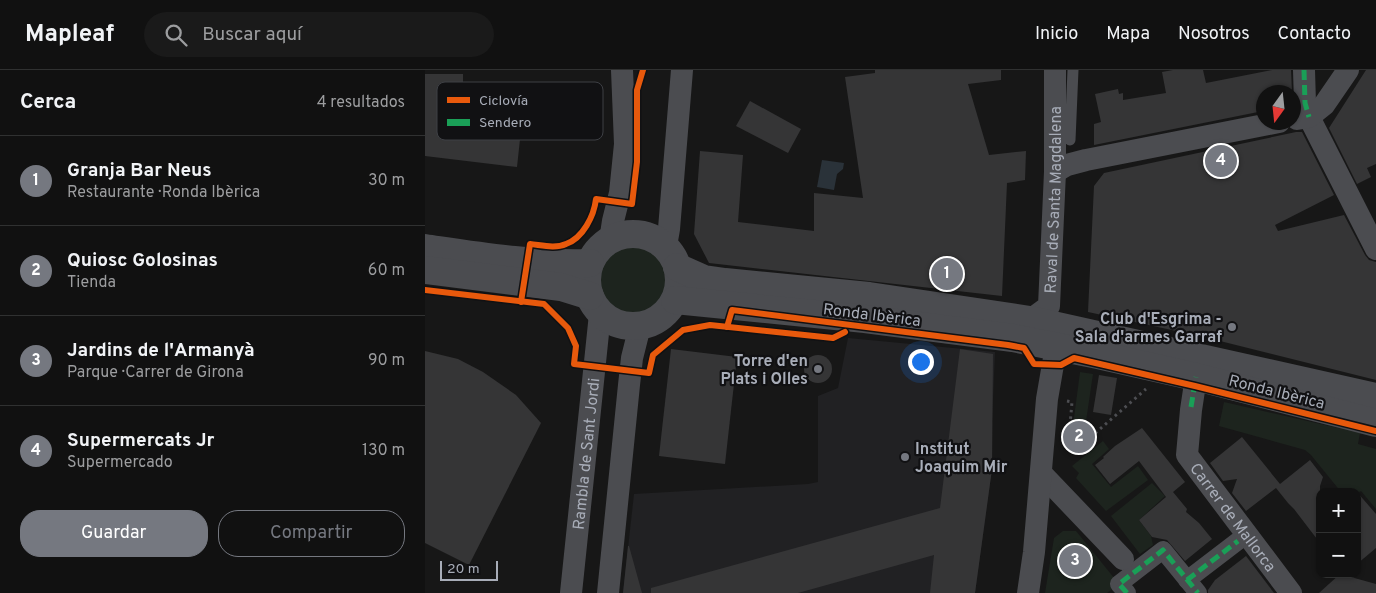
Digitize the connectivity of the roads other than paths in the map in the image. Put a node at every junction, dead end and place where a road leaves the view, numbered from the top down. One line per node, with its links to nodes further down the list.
1 (622, 70): 11 (street)
2 (683, 70): 14 (street)
3 (1055, 70): 10 (street, Raval de Santa Magdalena)
4 (1073, 70): 9 (lane)
5 (1304, 70): 7 (street)
6 (1348, 70): 7 (street)
7 (1301, 118): 13 (street)
8 (1256, 127): 10 (street)
9 (1070, 140)
10 (1055, 172): 19 (street, Raval de Santa Magdalena)
11 (610, 241): 14 (street); 15 (street)
12 (425, 248): 15 (street)
13 (1376, 249)
14 (672, 256): 17 (street); 19 (street, Ronda Ibèrica)
15 (590, 263): 18 (street)
16 (425, 270): 18 (street)
17 (675, 300): 20 (street); 21 (street, Ronda Ibèrica)
18 (595, 305): 20 (street); 29 (street, Rambla de Sant Jordi)
19 (1030, 320): 23 (street, Ronda Ibèrica)
20 (641, 326): 30 (street)
21 (1055, 347): 22 (street, Ronda Ibèrica); 25 (street)
22 (1196, 377): 24 (street, Ronda Ibèrica); 33 (street, Carrer de Mallorca)
23 (1376, 397)
24 (1376, 423)
25 (1041, 473): 27 (street); 31 (street)
26 (1237, 541): 28 (street)
27 (1123, 559)
28 (1192, 587): 32 (street)
29 (571, 593)
30 (608, 593)
31 (1027, 593)
32 (1127, 593)
33 (1291, 593)

